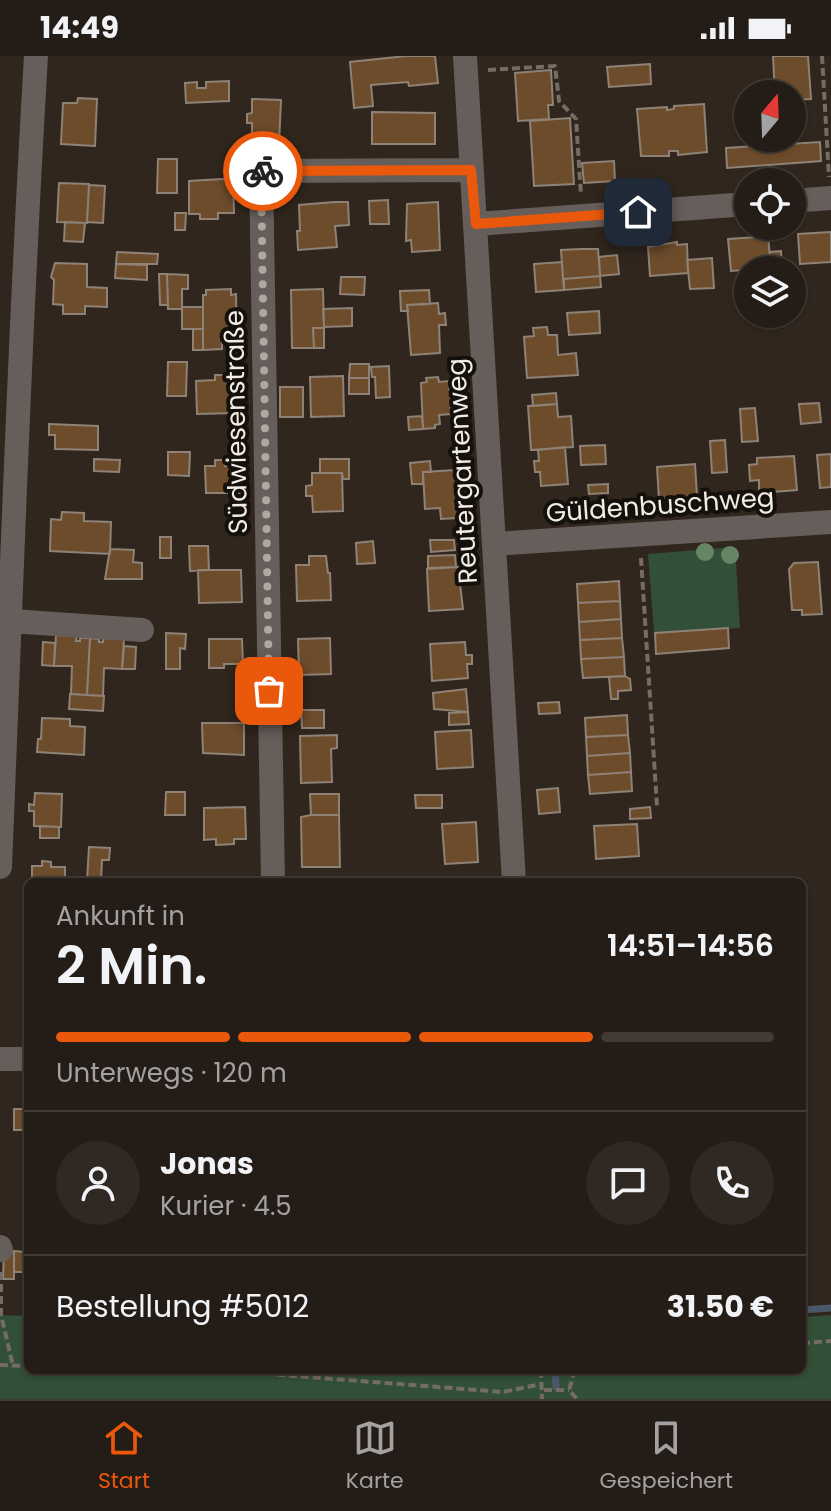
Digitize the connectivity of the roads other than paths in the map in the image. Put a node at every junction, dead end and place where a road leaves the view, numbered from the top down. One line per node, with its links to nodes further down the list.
1 (36, 56): 10 (street)
2 (465, 64): 3 (street, Reutergartenweg)
3 (471, 170): 7 (street, Reutergartenweg); 13 (street, Südwiesenstraße)
4 (831, 198): 5 (street)
5 (806, 200)
6 (734, 205): 7 (street)
7 (476, 224): 9 (street, Reutergartenweg)
8 (831, 522): 9 (street, Güldenbuschweg)
9 (494, 544): 14 (street, Reutergartenweg)
10 (11, 621): 11 (street); 12 (street)
11 (142, 630)
12 (0, 867)
13 (273, 878)
14 (514, 878)
15 (0, 1059): 16 (street)
16 (24, 1059)

